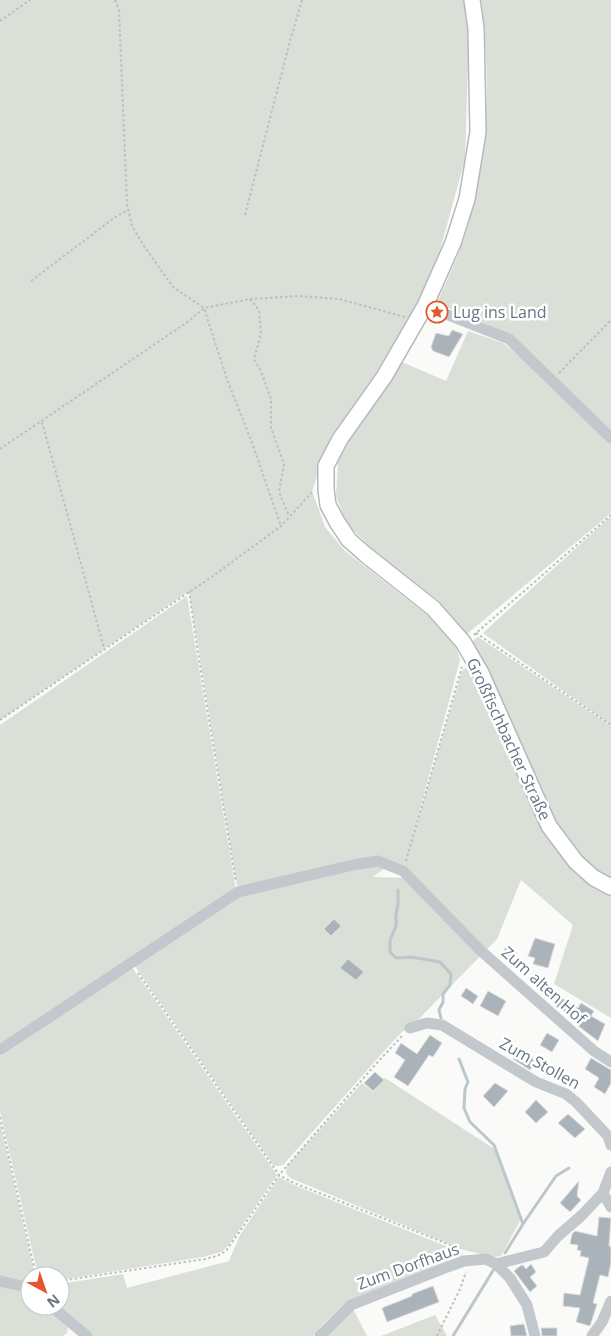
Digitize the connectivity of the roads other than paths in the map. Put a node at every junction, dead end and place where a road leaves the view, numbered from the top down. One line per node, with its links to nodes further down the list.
1 (472, 0): 2 (main road, Großfischbacher Straße)
2 (425, 306): 3 (street); 4 (main road, Großfischbacher Straße)
3 (611, 438)
4 (611, 888)
5 (410, 1028): 8 (street, Zum Stollen)
6 (0, 1050): 7 (street, Zum alten Hof)
7 (611, 1062)
8 (611, 1145)
9 (611, 1172): 10 (street)
10 (603, 1193): 11 (street); 12 (street)
11 (611, 1207)
12 (496, 1264): 18 (street, Zum Dorfhaus); 19 (street)
13 (0, 1281): 14 (street)
14 (20, 1286)
15 (611, 1301): 20 (street)
16 (63, 1316): 17 (street)
17 (87, 1336)
18 (320, 1336)
19 (535, 1336)
20 (592, 1336)

